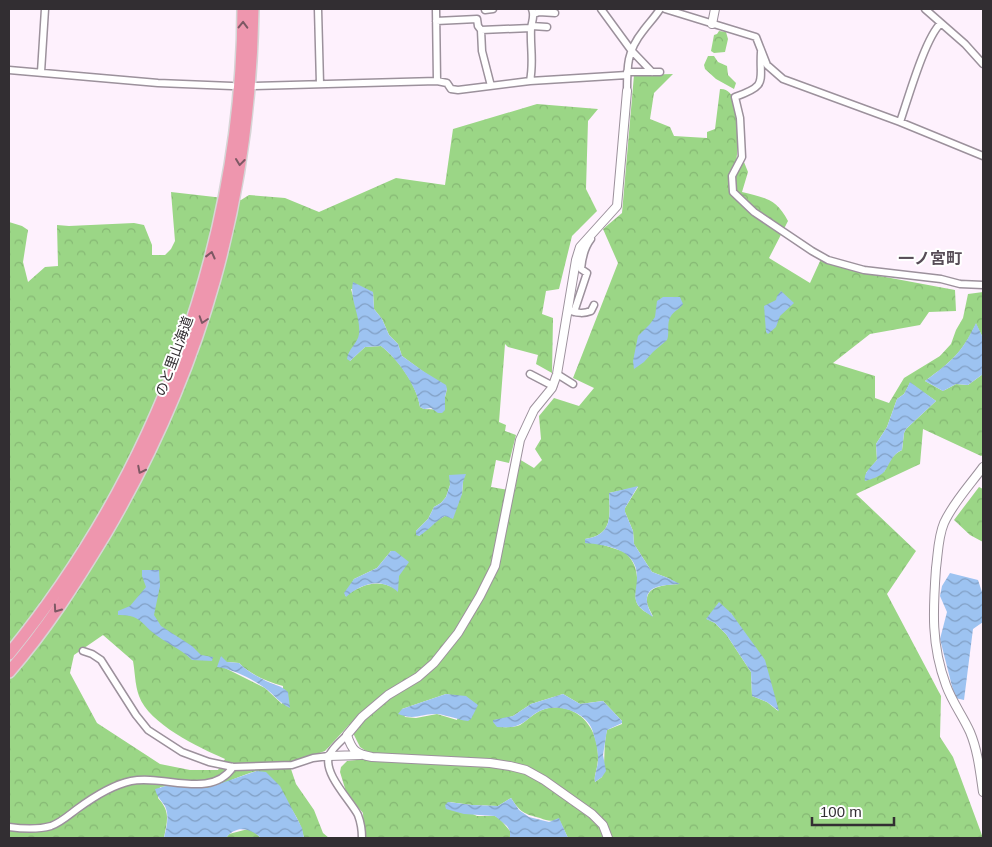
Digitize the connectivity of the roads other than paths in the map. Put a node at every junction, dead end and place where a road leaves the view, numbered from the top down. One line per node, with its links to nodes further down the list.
1 (45, 9): 25 (street)
2 (243, 9): 48 (highway, のと里山海道, one-way to 2)
3 (253, 9): 49 (highway, のと里山海道, one-way to 49)
4 (318, 9): 31 (street)
5 (436, 9): 15 (street)
6 (493, 9): 12 (street)
7 (601, 9): 21 (street)
8 (660, 9): 21 (street)
9 (665, 9): 17 (street)
10 (715, 9): 17 (street)
11 (925, 9): 16 (street)
12 (485, 10)
13 (532, 10): 14 (street); 18 (street)
14 (555, 13)
15 (436, 21): 20 (street); 29 (street)
16 (941, 23): 23 (street); 36 (street)
17 (712, 24): 22 (street)
18 (532, 27): 19 (street); 20 (street); 30 (street)
19 (547, 27)
20 (481, 30): 34 (street)
21 (631, 50): 26 (street); 28 (street)
22 (761, 52): 36 (street); 39 (street)
23 (983, 64)
24 (9, 70): 25 (street)
25 (41, 72): 32 (street)
26 (652, 72): 27 (street); 28 (street)
27 (660, 72)
28 (627, 74): 30 (street); 35 (street)
29 (437, 81): 31 (street); 34 (street)
30 (530, 81): 34 (street)
31 (320, 84): 33 (street)
32 (232, 86)
33 (254, 86)
34 (491, 86)
35 (627, 91): 38 (street)
36 (900, 122): 37 (street)
37 (983, 156)
38 (596, 229): 41 (street); 41 (street)
39 (983, 285)
40 (594, 305): 41 (street)
41 (570, 310): 43 (street)
42 (530, 374): 45 (street)
43 (557, 374): 44 (street); 45 (street)
44 (574, 384)
45 (553, 386): 50 (street)
46 (983, 467): 54 (street)
47 (83, 651): 53 (street)
48 (9, 654)
49 (10, 671)
50 (346, 734): 51 (street); 52 (street)
51 (361, 755): 52 (street); 58 (street)
52 (329, 756): 53 (street); 57 (street)
53 (233, 767): 56 (street)
54 (982, 771): 55 (street)
55 (983, 792)
56 (9, 827)
57 (362, 838)
58 (608, 838)

